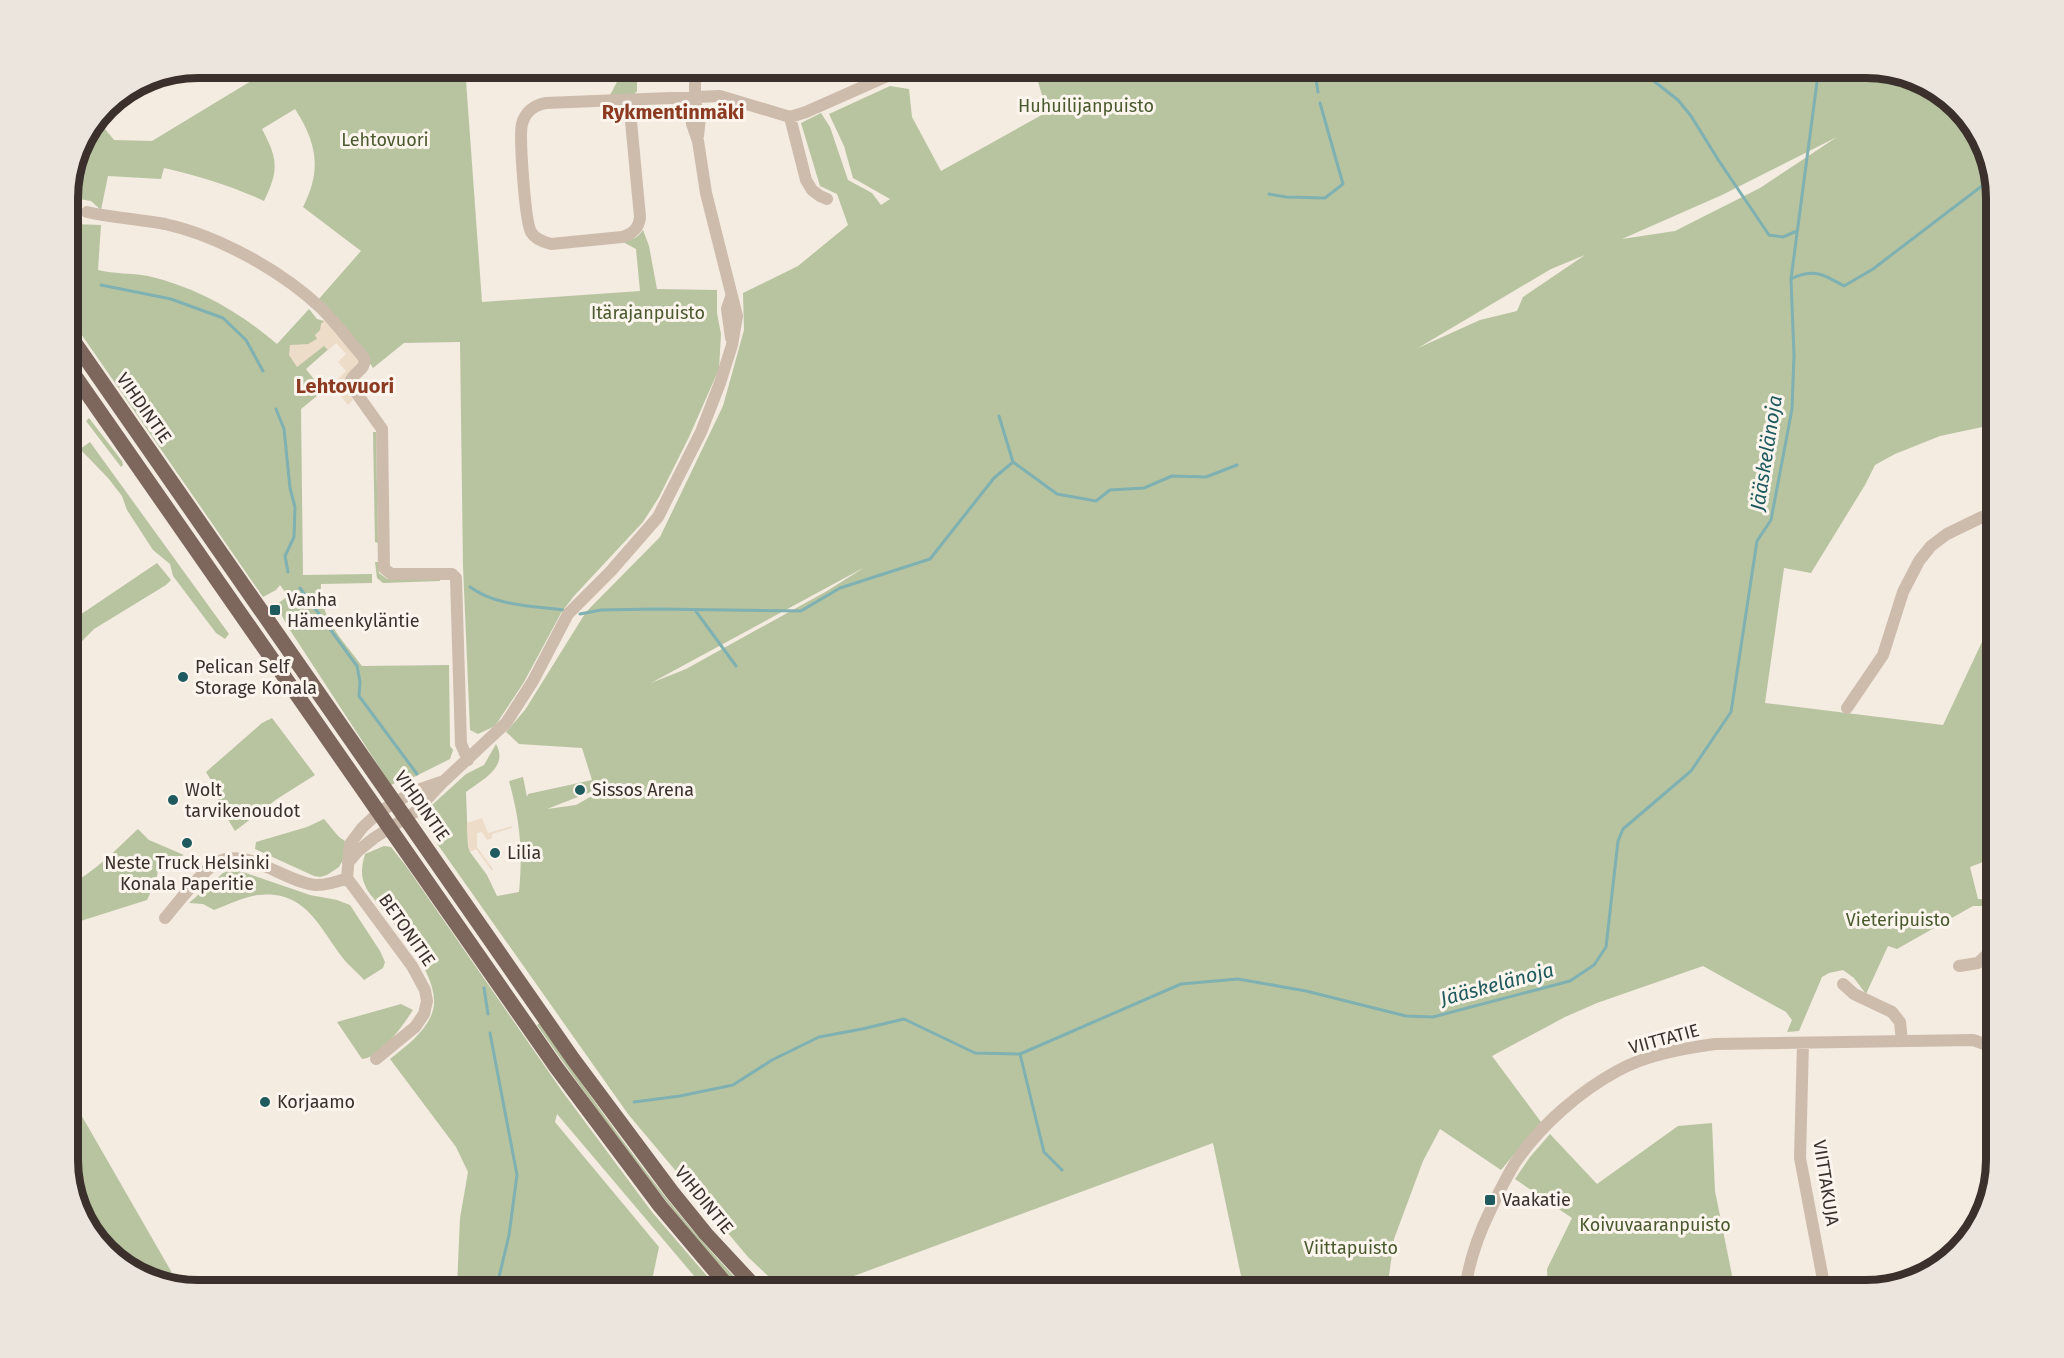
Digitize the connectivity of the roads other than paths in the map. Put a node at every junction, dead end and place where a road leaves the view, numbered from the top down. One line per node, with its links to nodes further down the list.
1 (695, 78): 4 (street)
2 (881, 78): 5 (street)
3 (629, 100): 3 (street); 4 (street)
4 (695, 100): 5 (street); 12 (street)
5 (790, 117): 6 (street)
6 (827, 199)
7 (87, 212): 12 (street)
8 (78, 347): 14 (main road, VIHDINTIE)
9 (78, 380): 15 (main road)
10 (1986, 518): 11 (street)
11 (1847, 708)
12 (468, 760): 13 (street)
13 (444, 781): 14 (street); 16 (street)
14 (396, 802): 15 (street); 16 (main road, VIHDINTIE)
15 (380, 812): 17 (main road); 18 (street)
16 (407, 819): 17 (street); 29 (main road, VIHDINTIE)
17 (391, 829): 18 (street); 28 (main road)
18 (348, 863): 19 (street)
19 (347, 878): 20 (street); 27 (street, BETONITIE)
20 (165, 918)
21 (1986, 955): 22 (street)
22 (1959, 966)
23 (1843, 984): 24 (street)
24 (1902, 1041): 25 (street, VIITTATIE); 26 (street, VIITTATIE)
25 (1803, 1043): 30 (street, VIITTATIE); 31 (street, VIITTAKUJA)
26 (1986, 1045)
27 (376, 1059)
28 (722, 1280)
29 (749, 1280)
30 (1467, 1280)
31 (1823, 1280)

